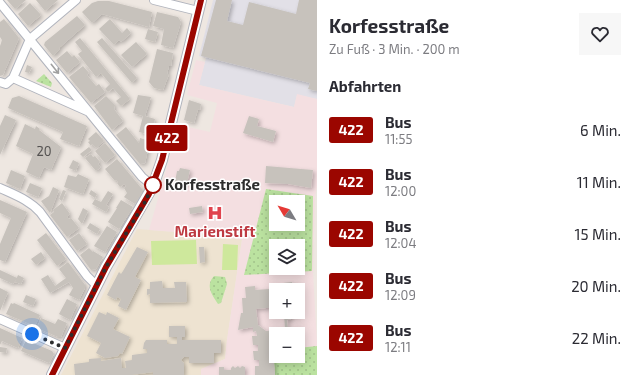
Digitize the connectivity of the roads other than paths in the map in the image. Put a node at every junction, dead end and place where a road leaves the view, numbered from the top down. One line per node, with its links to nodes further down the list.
1 (76, 0): 6 (street)
2 (154, 0): 5 (street)
3 (201, 0): 5 (street)
4 (0, 3): 6 (street)
5 (198, 11): 10 (street)
6 (30, 39): 7 (street); 9 (street, one-way to 9)
7 (13, 78): 8 (street); 9 (street)
8 (0, 82)
9 (87, 111): 10 (street)
10 (153, 186): 12 (street)
11 (0, 188): 12 (street)
12 (97, 286): 14 (street)
13 (0, 319): 14 (street)
14 (65, 348): 15 (street)
15 (52, 375)

